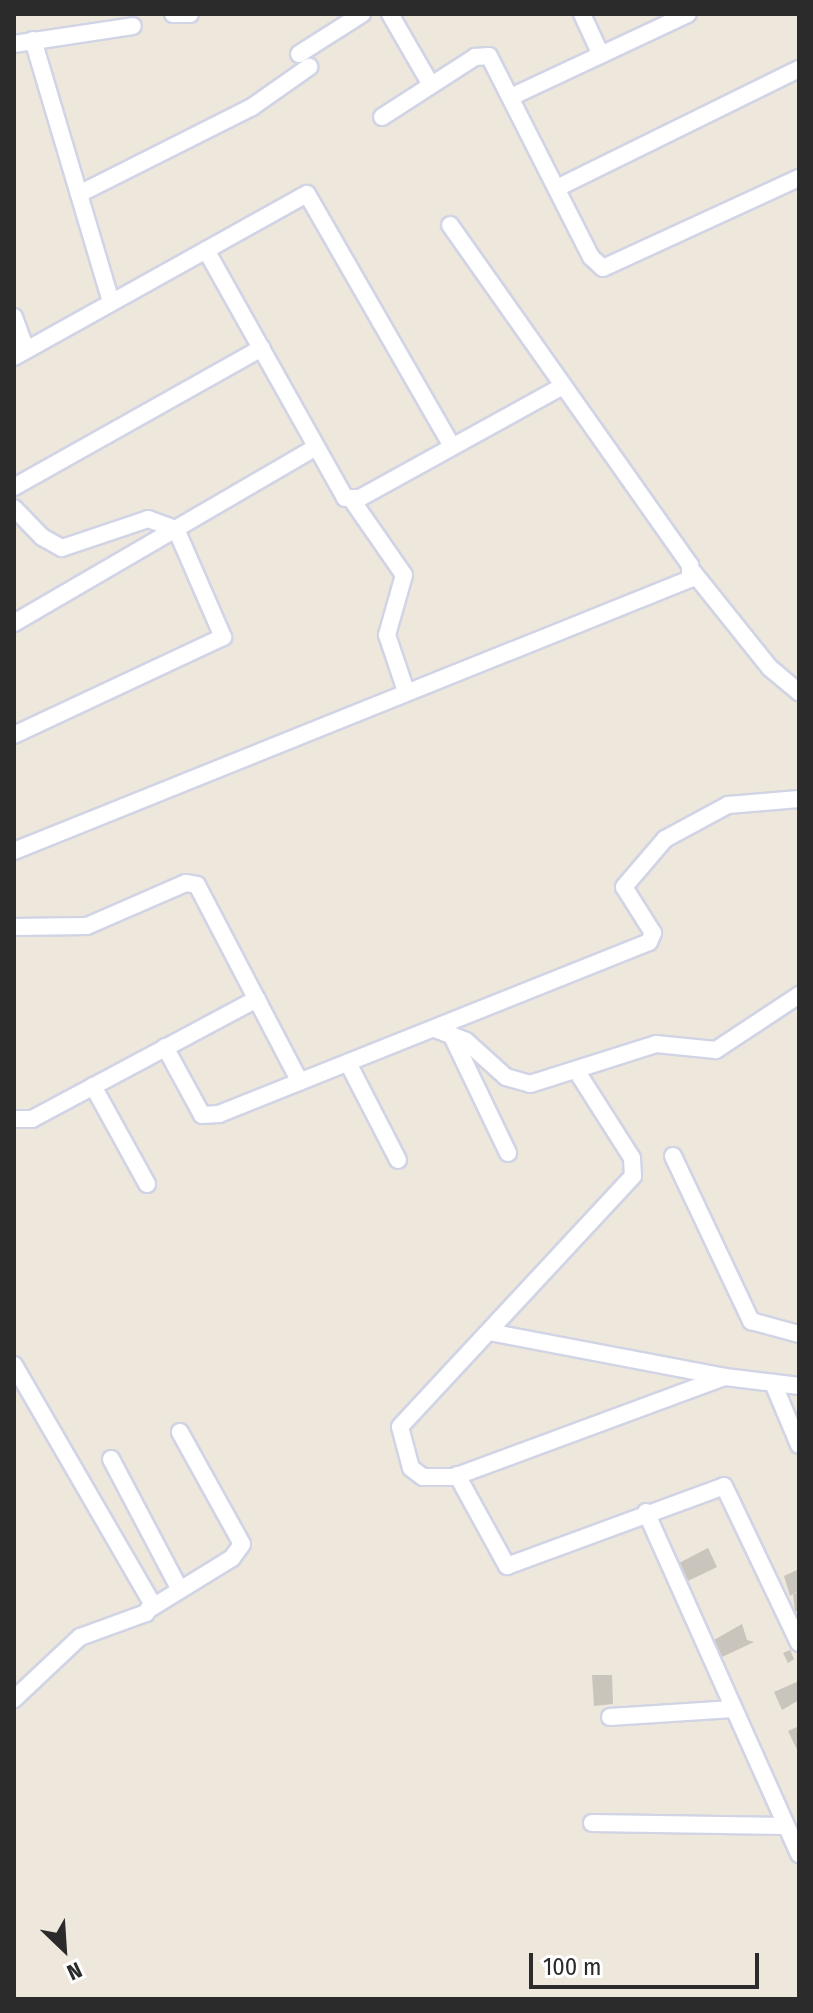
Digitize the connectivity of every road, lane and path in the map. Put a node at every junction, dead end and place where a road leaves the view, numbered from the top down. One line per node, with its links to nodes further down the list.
1 (173, 14): 2 (street)
2 (190, 14)
3 (362, 14): 17 (street)
4 (390, 14): 12 (street)
5 (582, 14): 10 (street)
6 (688, 14): 10 (street)
7 (133, 26): 8 (street)
8 (33, 40): 9 (street); 17 (street)
9 (14, 44)
10 (601, 55): 13 (street)
11 (799, 69): 16 (street)
12 (431, 85): 13 (street); 14 (street)
13 (513, 96): 16 (street)
14 (382, 117)
15 (799, 178): 16 (street)
16 (557, 188)
17 (79, 194): 20 (street)
18 (450, 225): 24 (street)
19 (206, 250): 20 (street); 22 (street); 25 (street)
20 (111, 302): 23 (street)
21 (14, 317): 23 (street)
22 (262, 348): 26 (street); 27 (street)
23 (20, 354)
24 (563, 386): 25 (street); 31 (street)
25 (452, 446): 28 (street)
26 (315, 448): 28 (street); 30 (street)
27 (14, 487)
28 (352, 500): 33 (street)
29 (14, 508): 30 (street)
30 (176, 529): 32 (street); 35 (street)
31 (693, 572): 33 (street); 34 (street)
32 (14, 623)
33 (406, 691): 37 (street)
34 (799, 692)
35 (14, 735)
36 (799, 799): 41 (street)
37 (14, 851)
38 (14, 927): 40 (street)
39 (799, 995): 44 (street)
40 (257, 999): 42 (street); 45 (street)
41 (443, 1031): 43 (street); 44 (street); 48 (street)
42 (165, 1047): 45 (street); 46 (street)
43 (348, 1063): 45 (street); 50 (street)
44 (576, 1070): 52 (street)
45 (300, 1082)
46 (93, 1086): 47 (street); 51 (street)
47 (14, 1119)
48 (508, 1153)
49 (673, 1156): 53 (street)
50 (398, 1160)
51 (147, 1184)
52 (489, 1332): 55 (street); 61 (street)
53 (799, 1334)
54 (14, 1365): 64 (street)
55 (725, 1377): 56 (street); 61 (street)
56 (773, 1383): 57 (street); 59 (street)
57 (799, 1386)
58 (180, 1432): 63 (street)
59 (799, 1445)
60 (111, 1459): 63 (street)
61 (457, 1475): 62 (street)
62 (646, 1512): 65 (street); 67 (street)
63 (180, 1590): 64 (street)
64 (151, 1608): 66 (street)
65 (799, 1643)
66 (14, 1699)
67 (733, 1709): 68 (street); 70 (street)
68 (610, 1717)
69 (592, 1823): 70 (street)
70 (785, 1826): 71 (street)
71 (799, 1854)

